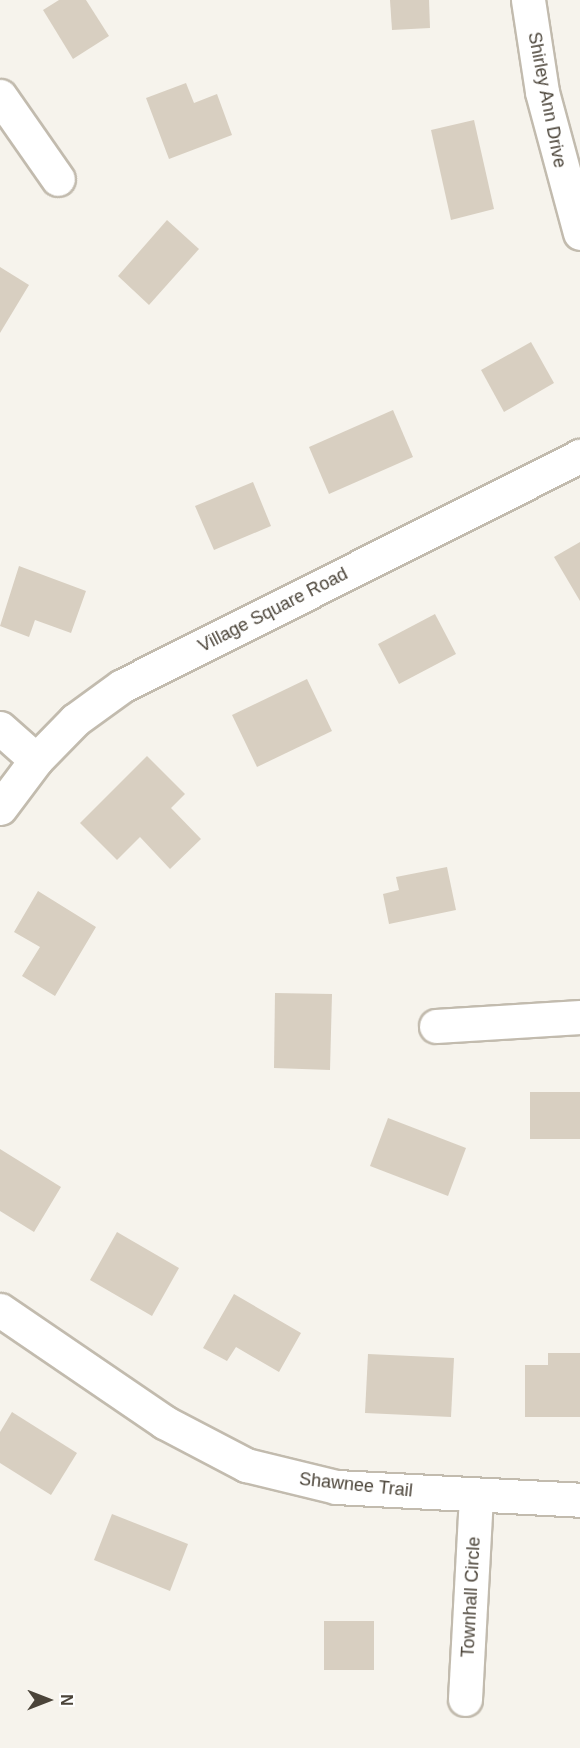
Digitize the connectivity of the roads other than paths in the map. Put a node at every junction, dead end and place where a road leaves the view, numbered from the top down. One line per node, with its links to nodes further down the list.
1 (528, 0): 4 (street, Shirley Ann Drive)
2 (0, 96): 3 (street)
3 (58, 178)
4 (580, 232)
5 (580, 456): 7 (street, Village Square Road)
6 (0, 728): 7 (street)
7 (36, 760): 8 (street, Village Square Road)
8 (0, 808)
9 (580, 1017): 10 (street)
10 (436, 1026)
11 (0, 1310): 12 (street, Shawnee Trail)
12 (476, 1495): 13 (street, Shawnee Trail); 14 (street, Townhall Circle)
13 (580, 1500)
14 (465, 1699)

